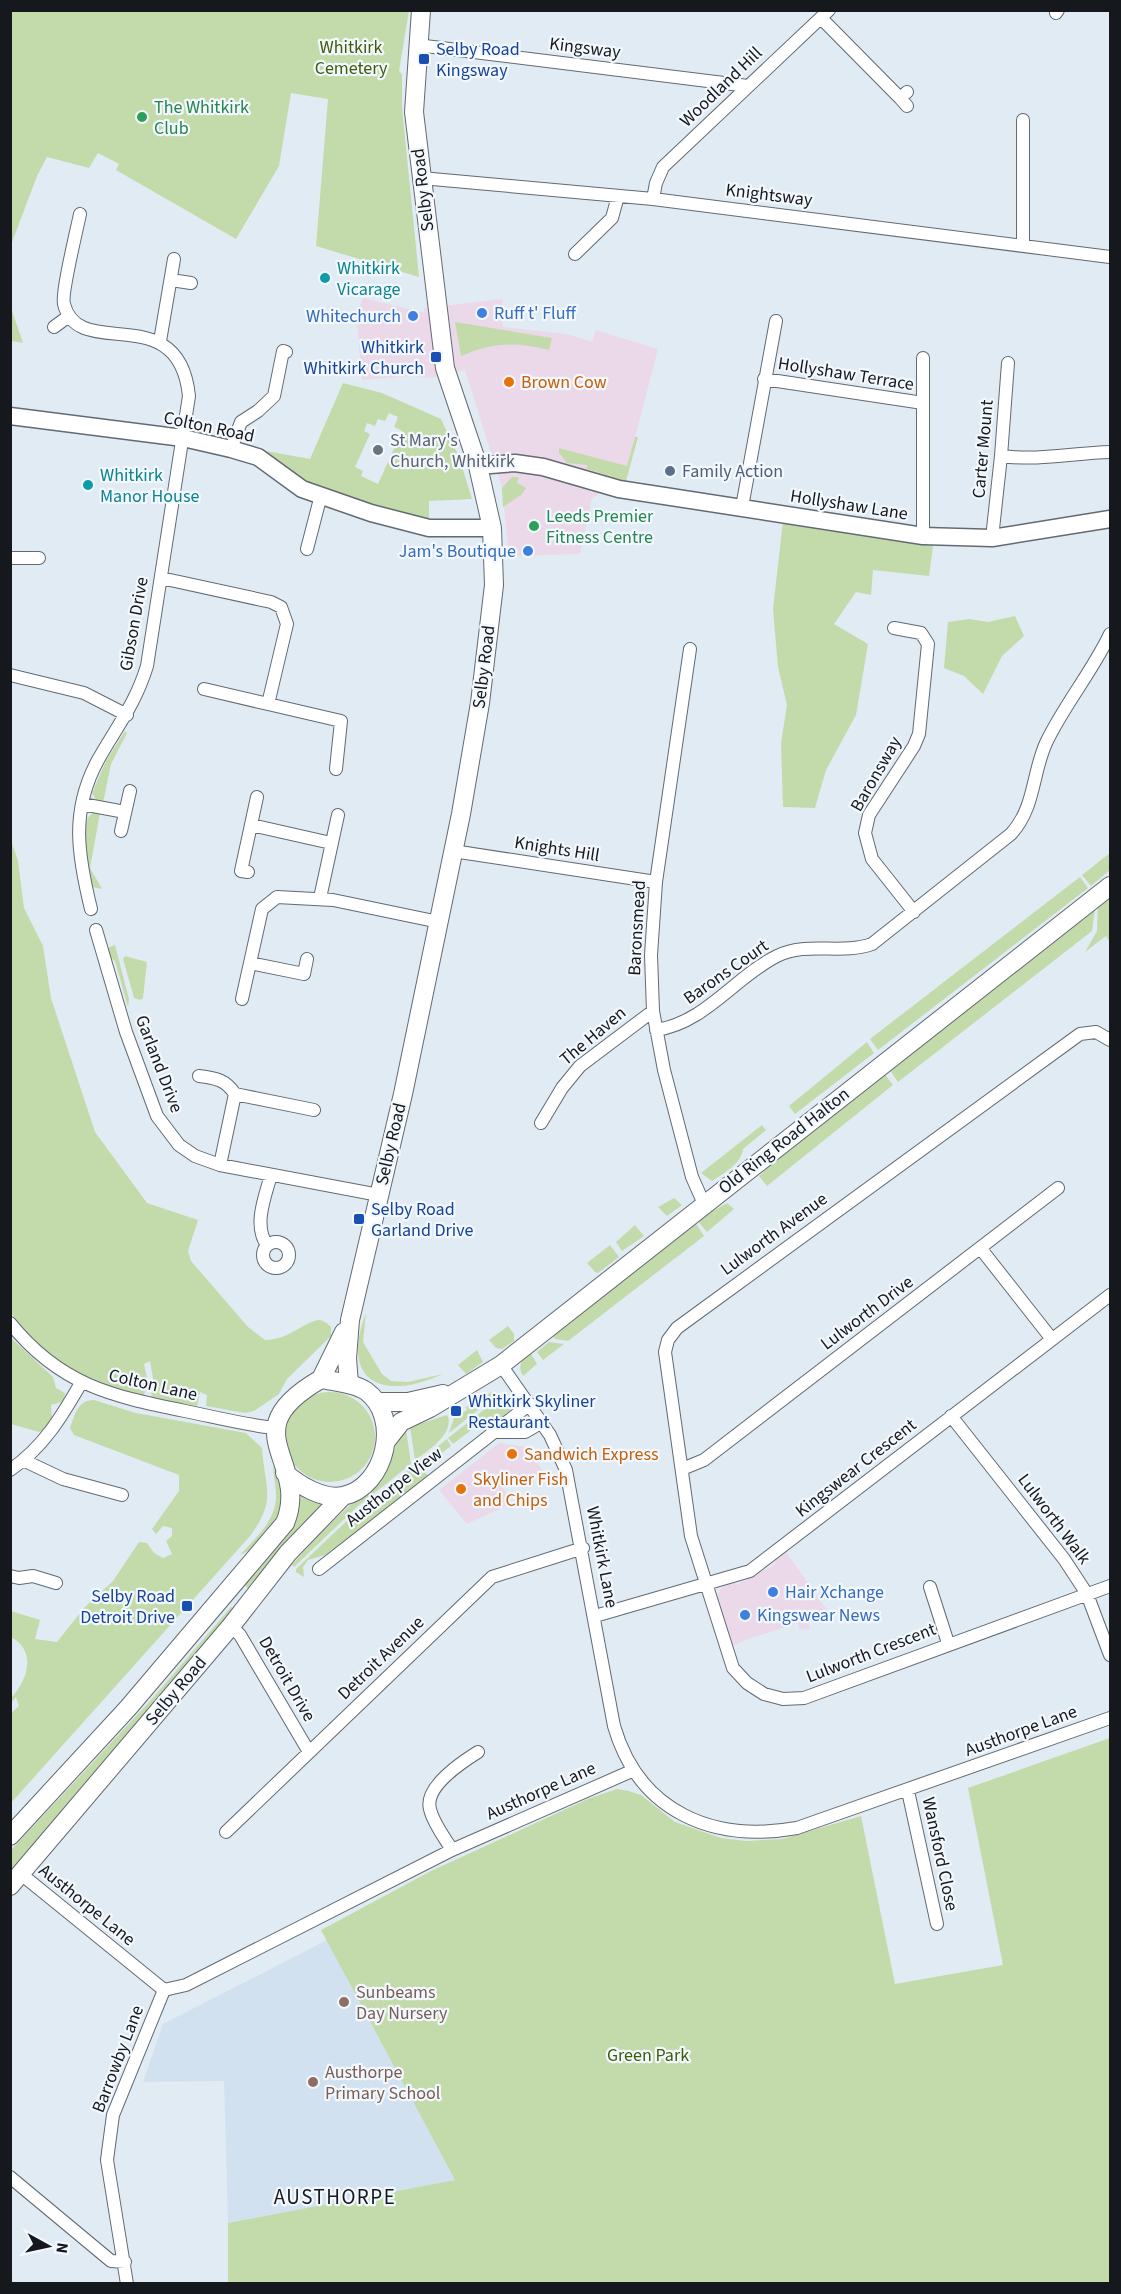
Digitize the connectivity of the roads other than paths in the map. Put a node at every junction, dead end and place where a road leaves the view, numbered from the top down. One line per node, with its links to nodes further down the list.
1 (421, 10): 3 (main road, Selby Road)
2 (825, 14): 4 (street, Woodland Hill); 5 (street)
3 (417, 45): 4 (street, Kingsway); 7 (main road, Selby Road)
4 (748, 86): 9 (street, Woodland Hill)
5 (905, 98)
6 (1023, 120): 11 (street)
7 (421, 178): 8 (street, Knightsway); 31 (main road, Selby Road)
8 (618, 196): 9 (street, Knightsway); 12 (street)
9 (653, 199): 11 (street, Knightsway)
10 (80, 214): 17 (street)
11 (1023, 245): 13 (street, Knightsway)
12 (575, 254)
13 (1110, 257)
14 (174, 259): 15 (street)
15 (171, 280): 16 (street); 20 (street)
16 (191, 283)
17 (69, 316): 19 (street); 20 (street)
18 (776, 321): 24 (street)
19 (54, 327)
20 (160, 341): 27 (street, Gibson Drive)
21 (286, 352): 28 (street)
22 (923, 358): 25 (street)
23 (1008, 363): 30 (street, Carter Mount)
24 (764, 379): 25 (street, Hollyshaw Terrace); 33 (street)
25 (923, 404): 36 (street)
26 (10, 416): 27 (street, Colton Road)
27 (183, 438): 28 (street, Colton Road); 41 (street, Gibson Drive)
28 (231, 449): 32 (street, Colton Road)
29 (1110, 452): 30 (street)
30 (1002, 456): 37 (street, Carter Mount)
31 (478, 466): 33 (street, Hollyshaw Lane); 35 (main road, Selby Road)
32 (321, 495): 35 (street, Colton Road); 38 (street)
33 (742, 507): 36 (street, Hollyshaw Lane)
34 (1110, 519): 37 (street, Hollyshaw Lane)
35 (492, 528): 58 (main road, Selby Road)
36 (923, 536): 37 (street, Hollyshaw Lane)
37 (992, 538)
38 (307, 549)
39 (10, 558): 40 (street)
40 (39, 558)
41 (161, 578): 47 (street); 48 (street, Gibson Drive)
42 (894, 628): 64 (street, Baronsway)
43 (1110, 634): 64 (street, Barons Court)
44 (690, 649): 60 (street, Baronsmead)
45 (10, 675): 48 (street)
46 (204, 689): 47 (street)
47 (268, 704): 49 (street)
48 (127, 715): 52 (street, Gibson Drive)
49 (336, 769)
50 (130, 791): 53 (street)
51 (257, 797): 55 (street)
52 (82, 804): 53 (street); 63 (street, Gibson Drive)
53 (125, 812): 56 (street)
54 (338, 814): 57 (street)
55 (251, 825): 57 (street); 59 (street)
56 (121, 831)
57 (331, 843): 62 (street)
58 (453, 851): 60 (street, Knights Hill); 65 (main road, Selby Road)
59 (248, 872)
60 (656, 882): 70 (street, Baronsmead)
61 (1110, 886): 81 (main road, Old Ring Road Halton)
62 (320, 898): 65 (street); 68 (street)
63 (91, 909)
64 (914, 912): 71 (street, Barons Court)
65 (439, 922): 80 (main road, Selby Road)
66 (96, 930): 77 (street, Garland Drive)
67 (307, 959): 68 (street)
68 (250, 963): 69 (street)
69 (242, 999)
70 (653, 1011): 71 (street, Baronsmead); 76 (street, The Haven)
71 (656, 1030): 81 (street, Baronsmead)
72 (1110, 1040): 101 (street, Lulworth Avenue)
73 (199, 1076): 74 (street)
74 (235, 1094): 75 (street); 77 (street)
75 (314, 1110)
76 (541, 1123)
77 (220, 1165): 78 (street, Garland Drive)
78 (271, 1175): 80 (street, Garland Drive); 82 (street)
79 (1058, 1188): 83 (street, Lulworth Drive)
80 (379, 1195): 85 (main road, Selby Road)
81 (704, 1204): 88 (main road, Old Ring Road Halton)
82 (267, 1245)
83 (981, 1249): 87 (street); 101 (street, Lulworth Drive)
84 (1110, 1295): 87 (street, Kingswear Crescent)
85 (350, 1320): 89 (main road, Selby Road); 91 (main road, Selby Road)
86 (10, 1323): 90 (street, Colton Lane)
87 (1051, 1338): 95 (street, Kingswear Crescent)
88 (501, 1365): 92 (main road, Old Ring Road Halton); 94 (street, Whitkirk Lane)
89 (321, 1379): 91 (main road); 97 (main road)
90 (81, 1383): 97 (street, Colton Lane); 100 (street)
91 (349, 1384): 93 (main road)
92 (454, 1392): 93 (main road, Old Ring Road Halton); 99 (main road, Old Ring Road Halton)
93 (377, 1402): 99 (main road)
94 (530, 1404): 96 (street, Whitkirk Lane); 98 (street, Austhorpe View)
95 (951, 1416): 110 (street, Kingswear Crescent); 113 (street, Lulworth Walk)
96 (542, 1422): 98 (street); 106 (street, Whitkirk Lane)
97 (275, 1428): 103 (main road)
98 (492, 1432): 107 (street, Austhorpe View)
99 (387, 1440): 105 (main road)
100 (25, 1461): 102 (street); 104 (street)
101 (682, 1469): 110 (street, Lulworth Avenue)
102 (10, 1470)
103 (285, 1473): 105 (main road); 124 (main road, Selby Road)
104 (122, 1495)
105 (343, 1496): 115 (main road, Selby Road)
106 (583, 1548): 114 (street, Whitkirk Lane); 119 (street, Detroit Avenue)
107 (319, 1569)
108 (10, 1576): 109 (street)
109 (56, 1583)
110 (706, 1584): 114 (street, Kingswear Crescent); 116 (street, Lulworth Crescent)
111 (1110, 1586): 113 (street, Lulworth Crescent)
112 (930, 1587): 116 (street)
113 (1087, 1594): 116 (street, Lulworth Crescent); 117 (street, Lulworth Walk)
114 (595, 1616): 121 (street, Whitkirk Lane)
115 (231, 1626): 119 (street, Detroit Drive); 126 (main road, Selby Road)
116 (948, 1643)
117 (1110, 1655)
118 (1110, 1718): 122 (street, Austhorpe Lane)
119 (309, 1752): 123 (street, Detroit Avenue)
120 (478, 1752): 125 (street)
121 (634, 1770): 122 (street, Austhorpe Lane); 125 (street, Austhorpe Lane)
122 (908, 1791): 127 (street, Wansford Close)
123 (226, 1832)
124 (10, 1836)
125 (452, 1850): 128 (street, Austhorpe Lane)
126 (16, 1880): 128 (street, Austhorpe Lane)
127 (937, 1924)
128 (164, 1990): 130 (street, Barrowby Lane)
129 (10, 2177): 130 (street)
130 (124, 2262): 131 (street, Barrowby Lane)
131 (127, 2283)

